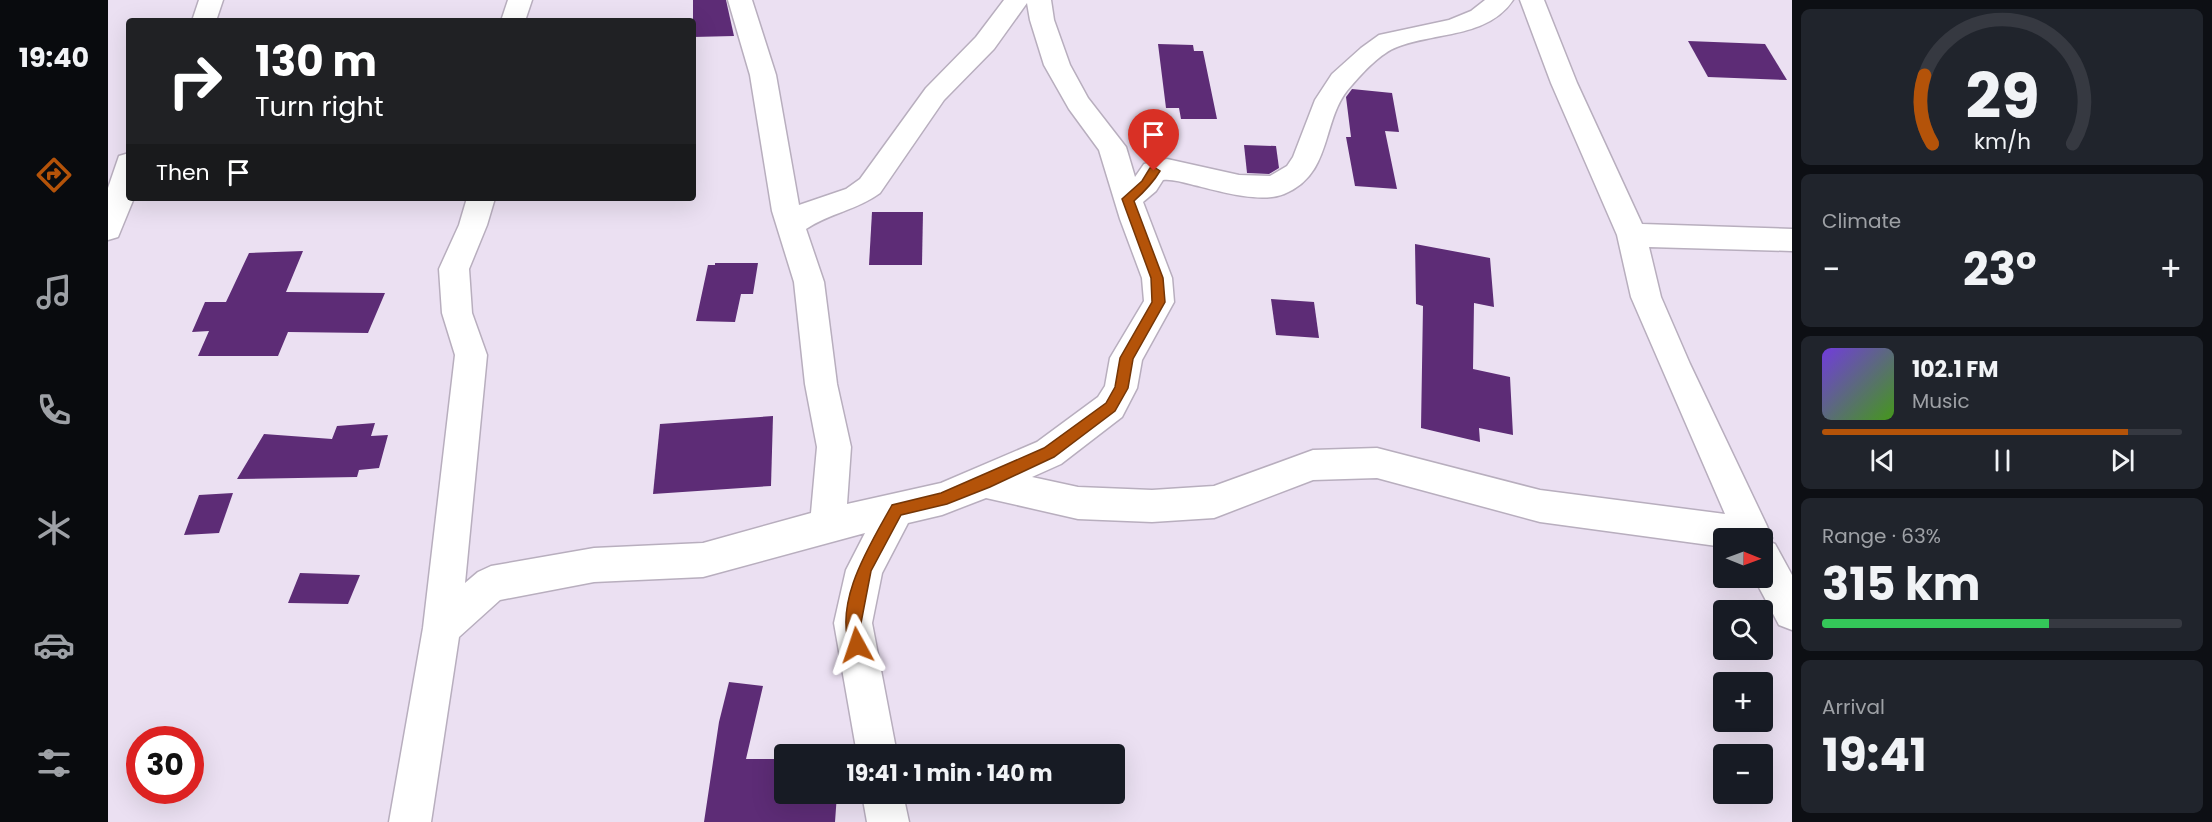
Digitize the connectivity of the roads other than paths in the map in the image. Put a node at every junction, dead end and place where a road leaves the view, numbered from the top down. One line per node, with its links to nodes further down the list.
1 (211, 0): 8 (street)
2 (520, 0): 9 (street)
3 (740, 0): 15 (street)
4 (1017, 0): 15 (street)
5 (1039, 0): 13 (street)
6 (1501, 0): 13 (street)
7 (1532, 0): 17 (street)
8 (205, 18)
9 (514, 18)
10 (126, 153): 11 (street)
11 (108, 163)
12 (126, 174): 16 (street)
13 (1128, 199): 19 (street)
14 (480, 201): 26 (street)
15 (790, 225): 21 (street)
16 (108, 228)
17 (1632, 235): 18 (street); 22 (street)
18 (1792, 240)
19 (985, 482): 20 (street); 23 (street)
20 (897, 509): 21 (street); 27 (street)
21 (828, 525): 26 (street)
22 (1749, 528)
23 (1713, 536)
24 (1773, 576): 25 (street)
25 (1792, 612)
26 (442, 628): 29 (street)
27 (875, 744)
28 (885, 804): 30 (street)
29 (410, 822)
30 (888, 822)

